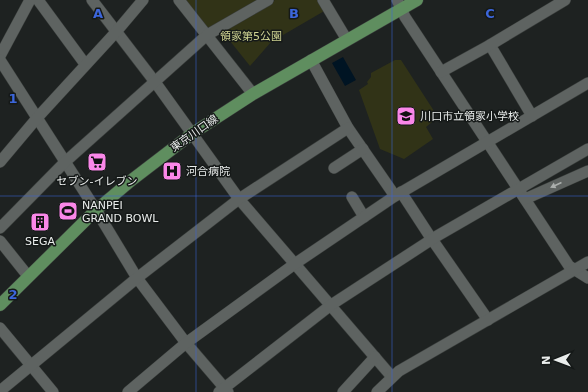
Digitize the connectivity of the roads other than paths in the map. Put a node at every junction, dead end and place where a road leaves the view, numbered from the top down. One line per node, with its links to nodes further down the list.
1 (30, 0): 15 (street)
2 (38, 0): 18 (street)
3 (92, 0): 11 (street)
4 (142, 0): 11 (street)
5 (179, 0): 12 (street)
6 (268, 0): 12 (street)
7 (323, 0): 13 (street)
8 (417, 0): 10 (main road, 東京川口線)
9 (565, 0): 14 (street)
10 (399, 4): 13 (main road, 東京川口線); 19 (street)
11 (116, 32): 18 (street); 20 (street)
12 (207, 35): 20 (street); 22 (street)
13 (347, 40): 17 (main road, 東京川口線)
14 (490, 45): 19 (street); 23 (street)
15 (0, 56)
16 (0, 60): 24 (street)
17 (311, 60): 22 (main road, 東京川口線); 25 (street)
18 (85, 64): 24 (street)
19 (441, 72): 27 (street)
20 (155, 82): 26 (street); 31 (street)
21 (588, 83): 23 (street)
22 (253, 94): 26 (main road, 東京川口線)
23 (532, 116): 27 (street)
24 (37, 118): 30 (street); 31 (street)
25 (348, 128): 28 (street); 37 (street)
26 (193, 133): 37 (street); 38 (main road, 東京川口線)
27 (488, 142): 34 (street); 35 (street)
28 (363, 149): 32 (street); 34 (street)
29 (588, 150): 35 (street)
30 (0, 162)
31 (64, 162): 38 (street); 40 (street)
32 (334, 168)
33 (588, 171): 35 (street, one-way to 35)
34 (398, 194): 39 (street); 41 (street)
35 (522, 195): 41 (street); 45 (street)
36 (352, 197): 39 (street)
37 (239, 199): 44 (street); 47 (street)
38 (96, 210): 46 (main road, 東京川口線); 47 (street)
39 (364, 217): 44 (street)
40 (0, 228)
41 (432, 240): 50 (street); 51 (street)
42 (0, 241): 46 (street)
43 (588, 262): 45 (street)
44 (296, 263): 50 (street); 53 (street)
45 (574, 270): 48 (street); 51 (street)
46 (28, 276): 49 (main road, 東京川口線)
47 (137, 278): 53 (street); 55 (street)
48 (588, 278)
49 (0, 305)
50 (331, 305): 54 (street); 57 (street)
51 (488, 320): 56 (street)
52 (0, 328): 55 (street)
53 (186, 343): 57 (street); 60 (street)
54 (375, 357): 56 (street); 61 (street)
55 (31, 366): 58 (street); 59 (street)
56 (392, 376): 62 (street)
57 (224, 390)
58 (0, 391)
59 (53, 392)
60 (128, 392)
61 (343, 392)
62 (377, 392)

